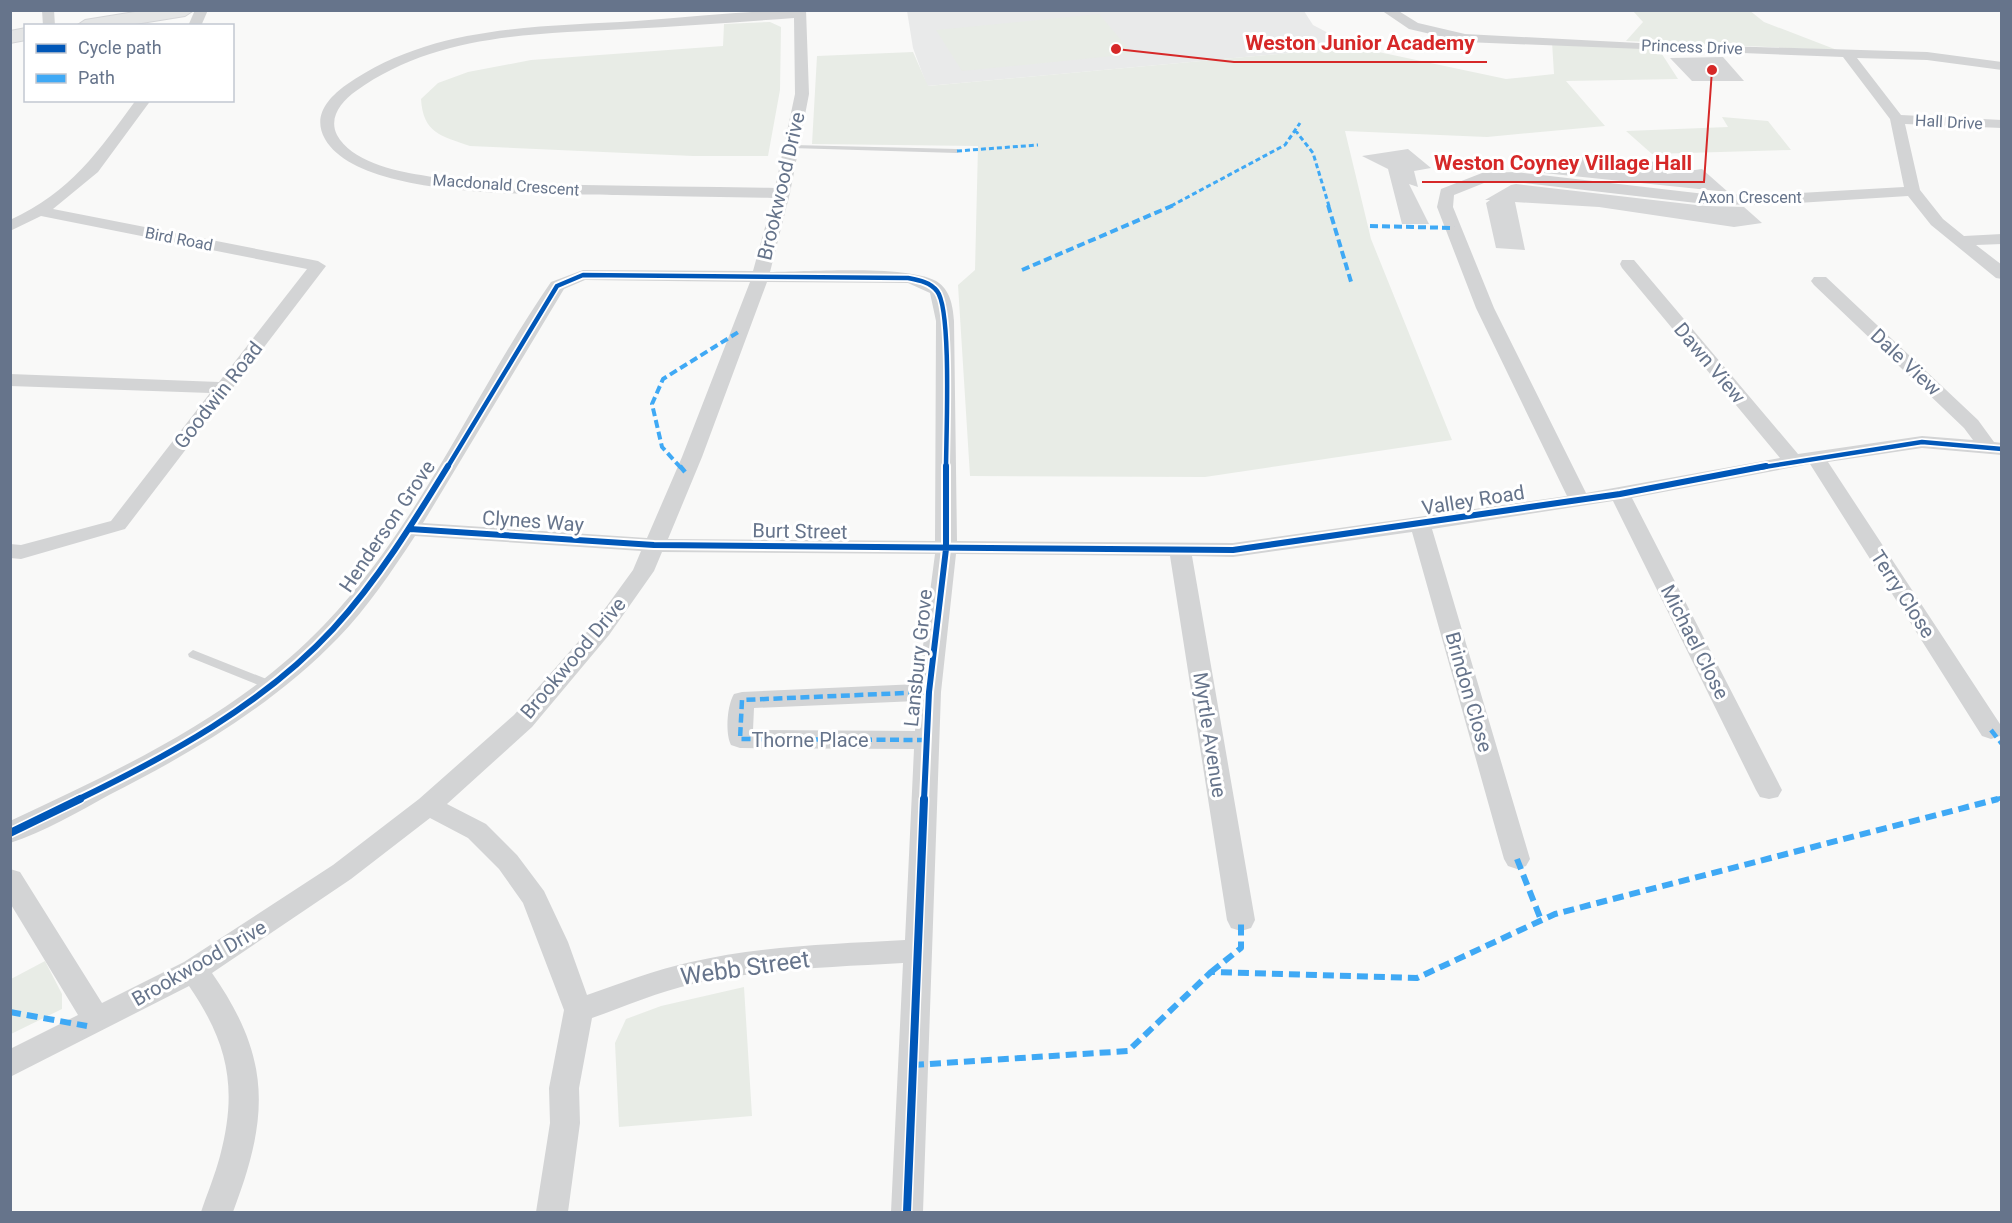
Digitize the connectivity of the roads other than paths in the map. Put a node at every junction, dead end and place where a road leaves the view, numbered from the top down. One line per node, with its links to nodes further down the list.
1 (184, 10): 5 (highway)
2 (202, 10): 6 (street)
3 (1387, 10): 7 (street, Princess Drive)
4 (800, 12): 12 (street, Brookwood Drive); 15 (street, Macdonald Crescent)
5 (97, 24)
6 (195, 24)
7 (1846, 53): 8 (street, Princess Drive); 10 (street)
8 (2001, 66)
9 (143, 102): 16 (street)
10 (1897, 119): 11 (street, Hall Drive); 14 (street)
11 (2001, 124)
12 (793, 147): 13 (lane); 15 (street, Brookwood Drive)
13 (957, 151)
14 (1912, 191): 19 (street); 31 (street, Axon Crescent)
15 (782, 193): 23 (street, Brookwood Drive)
16 (40, 211): 17 (street); 21 (street, Bird Road)
17 (10, 226)
18 (2001, 239): 19 (street)
19 (1959, 241): 22 (street)
20 (1628, 264): 29 (street, Dawn View)
21 (318, 266): 26 (street, Goodwin Road)
22 (2001, 274)
23 (760, 275): 33 (street, Henderson Grove); 34 (street, Brookwood Drive); 35 (street, Lansbury Grove)
24 (1820, 281): 27 (street, Dale View)
25 (10, 380): 26 (street)
26 (224, 388): 37 (street, Goodwin Road)
27 (1994, 448): 28 (street, Valley Road)
28 (1816, 458): 29 (street, Valley Road); 41 (street, Terry Close)
29 (1793, 461): 30 (street, Valley Road)
30 (1620, 494): 31 (street, Valley Road); 43 (street, Michael Close)
31 (1579, 500): 32 (street, Valley Road)
32 (1420, 525): 36 (street, Valley Road); 46 (street, Brindon Close)
33 (410, 529): 34 (street, Clynes Way); 39 (street, Henderson Grove)
34 (654, 545): 35 (street, Burt Street); 44 (street, Brookwood Drive)
35 (946, 549): 36 (street, Valley Road); 40 (street, Lansbury Grove)
36 (1180, 550): 48 (street, Myrtle Avenue)
37 (10, 551)
38 (193, 654): 39 (lane)
39 (270, 685): 45 (street, Henderson Grove)
40 (929, 692): 42 (street, Lansbury Grove); 42 (street, Thorne Place)
41 (1991, 730)
42 (926, 740): 49 (street, Lansbury Grove)
43 (1770, 790)
44 (428, 806): 50 (street, Brookwood Drive); 51 (street)
45 (10, 833)
46 (1517, 859)
47 (10, 879): 52 (street)
48 (1241, 920)
49 (917, 951): 51 (street, Webb Street); 56 (street, Lansbury Grove)
50 (194, 970): 52 (street, Brookwood Drive); 54 (street)
51 (579, 1010): 55 (street)
52 (98, 1020): 53 (street, Brookwood Drive)
53 (10, 1064)
54 (217, 1212)
55 (552, 1212)
56 (907, 1212)

